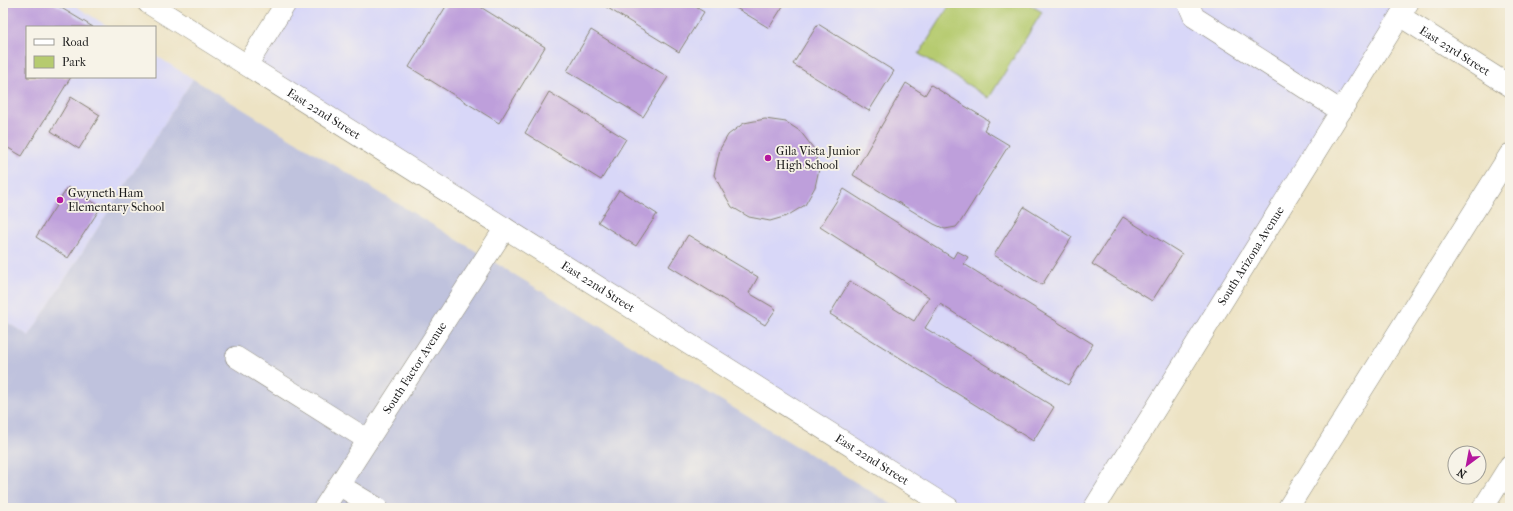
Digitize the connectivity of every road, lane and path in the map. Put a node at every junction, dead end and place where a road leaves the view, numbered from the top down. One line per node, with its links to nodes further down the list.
1 (148, 3): 5 (street, East 22nd Street)
2 (286, 3): 5 (street)
3 (1188, 3): 7 (street)
4 (1404, 10): 6 (street, East 23rd Street); 7 (street, South Arizona Avenue)
5 (247, 65): 9 (street, East 22nd Street)
6 (1510, 86)
7 (1341, 111): 17 (street, South Arizona Avenue)
8 (1510, 154): 18 (street)
9 (505, 228): 11 (street, South Factor Avenue); 16 (street, East 22nd Street)
10 (236, 357): 11 (street)
11 (368, 440): 13 (street, South Factor Avenue)
12 (1510, 465): 19 (street)
13 (339, 485): 14 (street, South Factor Avenue); 15 (street)
14 (324, 508)
15 (377, 508)
16 (949, 508)
17 (1094, 508)
18 (1288, 508)
19 (1483, 508)

